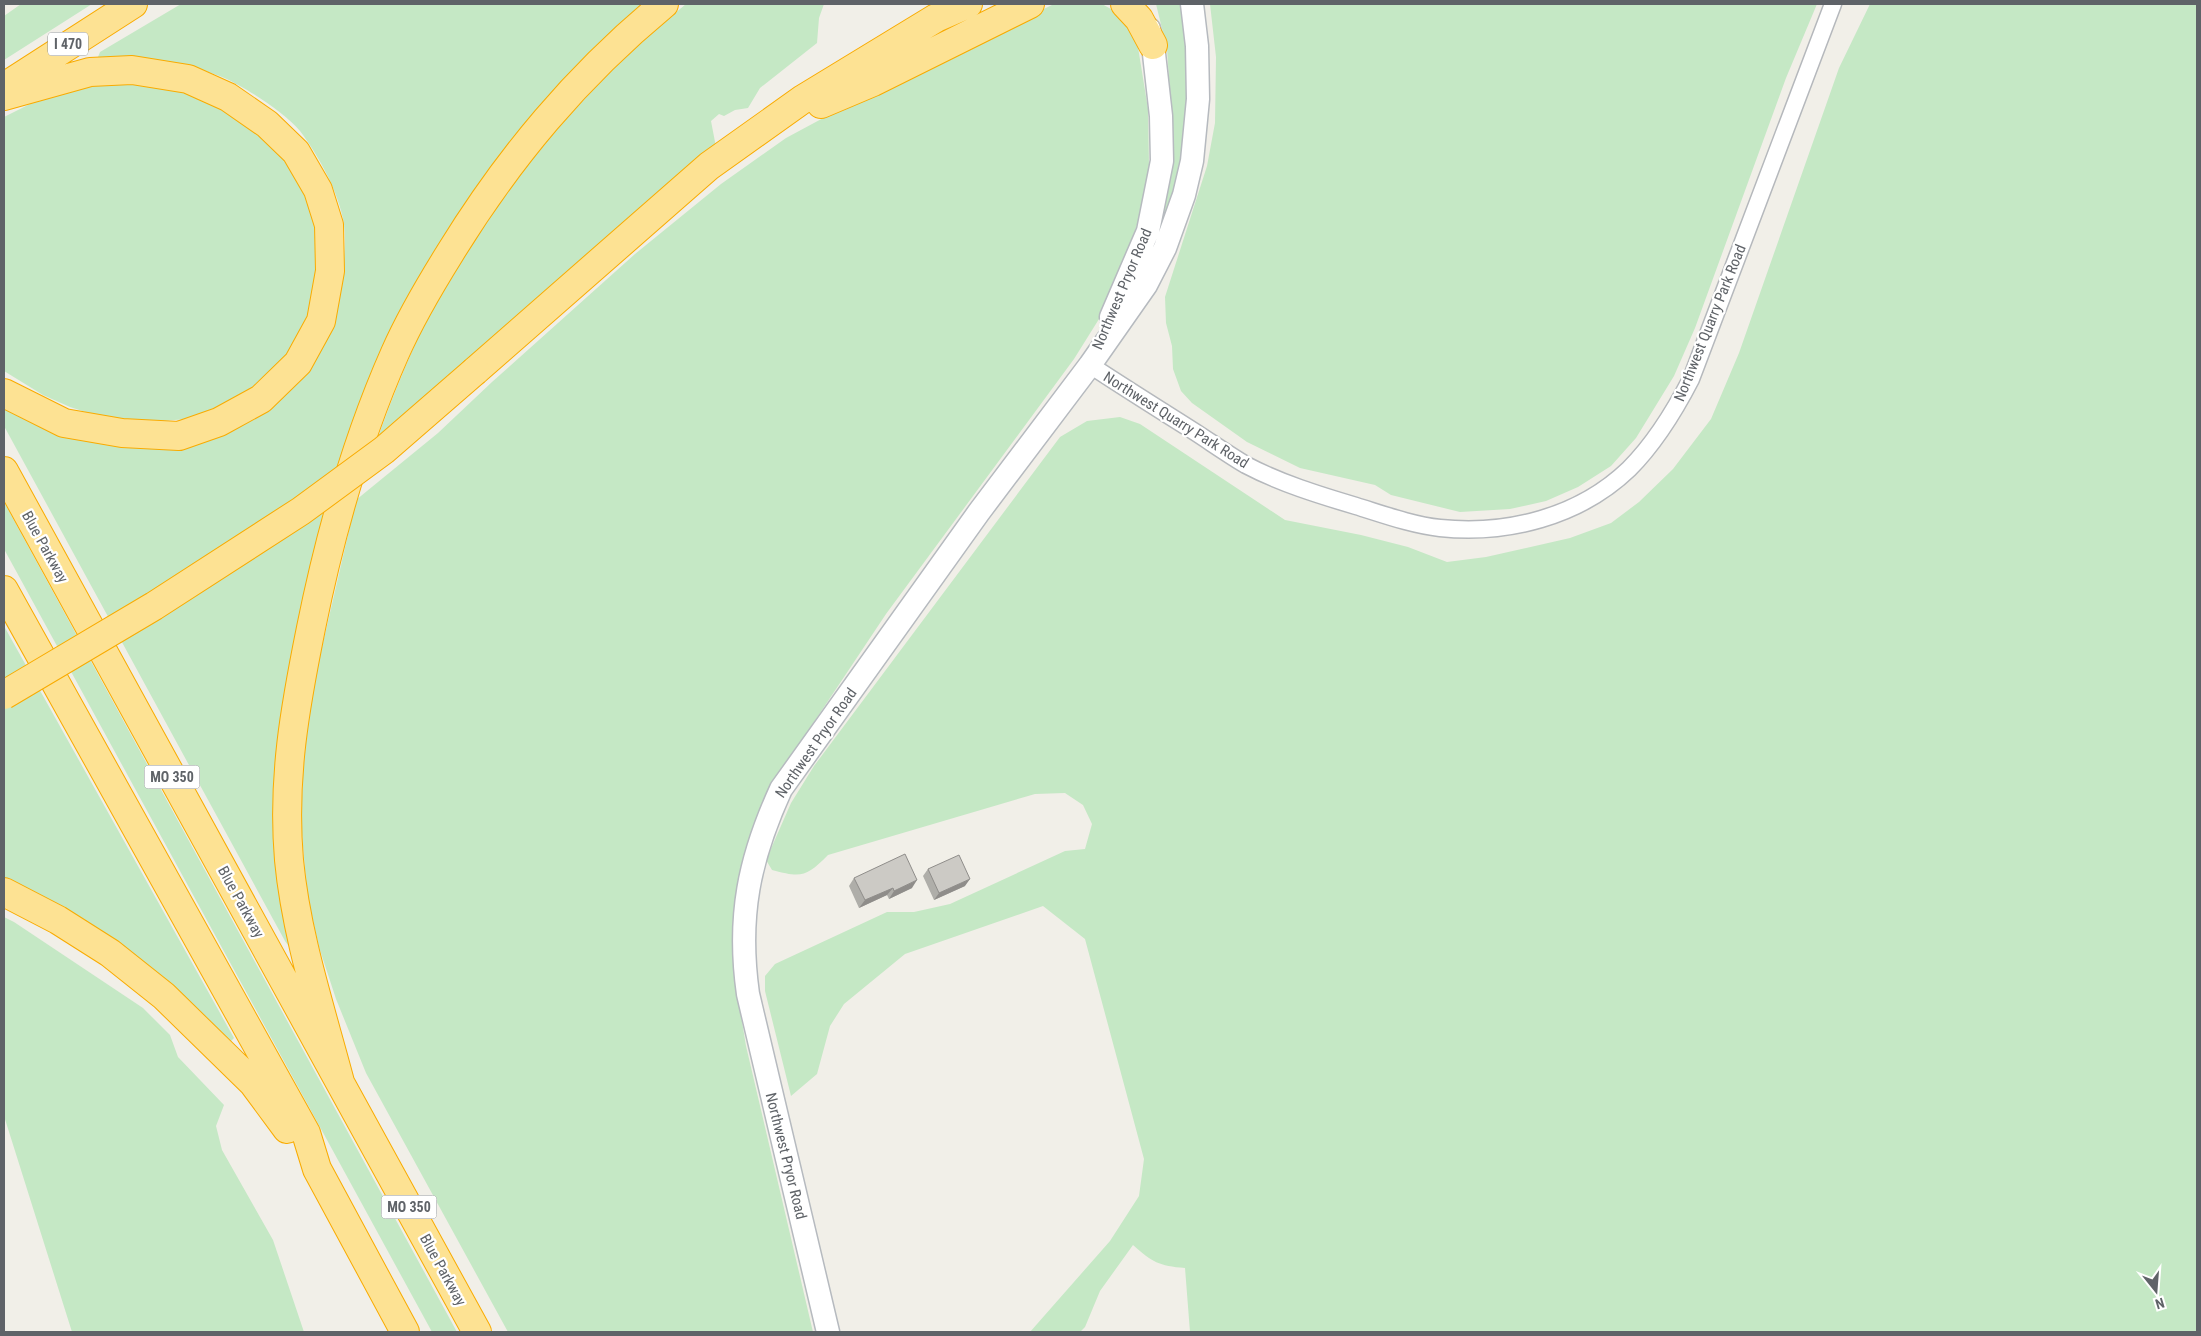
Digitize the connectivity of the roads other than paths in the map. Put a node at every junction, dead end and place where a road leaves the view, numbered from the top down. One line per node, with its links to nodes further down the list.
1 (133, 4): 10 (highway, I 470)
2 (664, 4): 19 (highway)
3 (968, 4): 12 (highway)
4 (1030, 4): 12 (highway)
5 (1125, 4): 9 (highway)
6 (1143, 4): 9 (main road, Northwest Pryor Road)
7 (1192, 4): 13 (main road, Northwest Pryor Road)
8 (1833, 4): 13 (street, Northwest Quarry Park Road)
9 (1153, 45): 13 (main road, Northwest Pryor Road)
10 (4, 87)
11 (4, 96): 14 (highway)
12 (747, 139): 17 (highway, bridge)
13 (1090, 366): 23 (main road, Northwest Pryor Road)
14 (4, 393)
15 (4, 471): 19 (highway, Blue Parkway / MO 350)
16 (4, 590): 20 (highway)
17 (4, 696)
18 (4, 892): 20 (highway)
19 (340, 1082): 22 (highway, Blue Parkway / MO 350)
20 (316, 1169): 21 (highway)
21 (405, 1332)
22 (477, 1332)
23 (828, 1332)

